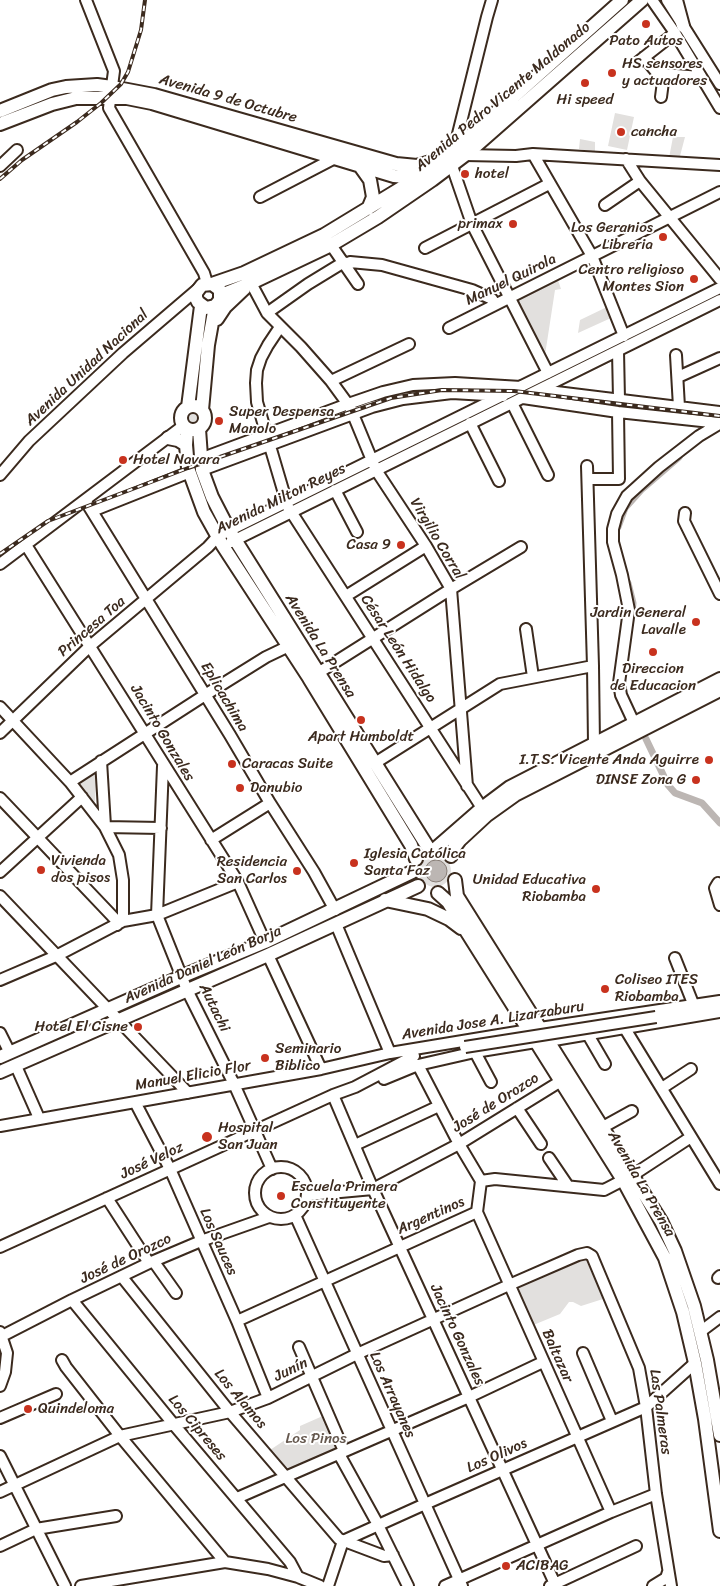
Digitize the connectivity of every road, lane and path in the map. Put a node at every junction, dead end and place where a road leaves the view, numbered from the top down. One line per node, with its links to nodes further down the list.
1 (86, 0): 12 (street)
2 (492, 0): 19 (street)
3 (642, 0): 19 (main road, Avenida Pedro Vicente Maldonado)
4 (652, 0): 8 (street)
5 (666, 0): 8 (street)
6 (676, 0): 8 (main road)
7 (618, 1): 19 (main road, Avenida Pedro Vicente Maldonado)
8 (679, 29): 9 (street); 10 (street); 11 (street)
9 (664, 74): 10 (street); 13 (street)
10 (700, 77): 14 (street)
11 (720, 83)
12 (106, 94): 15 (main road, Avenida 9 de Octubre); 16 (main road, Avenida 9 de Octubre); 19 (main road, Avenida 9 de Octubre); 20 (main road, Avenida 9 de Octubre); 42 (street)
13 (661, 97)
14 (720, 108)
15 (0, 111)
16 (0, 124)
17 (17, 150): 23 (street)
18 (533, 154): 19 (street); 21 (street); 28 (street)
19 (454, 157): 25 (main road, Avenida Pedro Vicente Maldonado); 26 (main road, Avenida Pedro Vicente Maldonado); 34 (street)
20 (336, 158): 24 (main road, Avenida 9 de Octubre); 30 (street)
21 (626, 159): 22 (street); 27 (street)
22 (720, 164)
23 (0, 166)
24 (360, 166): 25 (main road, Avenida 9 de Octubre); 32 (main road)
25 (418, 178): 26 (main road, Avenida 9 de Octubre); 32 (main road, Avenida Pedro Vicente Maldonado)
26 (432, 180): 35 (main road, Avenida Pedro Vicente Maldonado)
27 (640, 182): 31 (street); 33 (street)
28 (549, 184): 34 (street); 37 (street)
29 (720, 192): 33 (street, Manuel Quirola)
30 (260, 197)
31 (606, 206)
32 (368, 209): 42 (main road, Avenida Pedro Vicente Maldonado)
33 (668, 217): 37 (street, Manuel Quirola); 39 (street)
34 (472, 224): 36 (street); 44 (street)
35 (331, 245): 38 (street); 40 (main road, Avenida Pedro Vicente Maldonado)
36 (425, 248)
37 (592, 256): 44 (street, Manuel Quirola); 52 (street)
38 (345, 264): 41 (street); 47 (street); 49 (street)
39 (720, 279)
40 (251, 283): 46 (main road, Avenida Pedro Vicente Maldonado); 49 (street, Virgilio Corral); 54 (main road)
41 (358, 284)
42 (205, 285): 46 (main road); 48 (main road); 83 (street, Avenida Unidad Nacional)
43 (720, 288): 52 (street, Avenida Milton Reyes)
44 (509, 298): 47 (street, Manuel Quirola); 58 (street)
45 (720, 300): 55 (street, Avenida Milton Reyes)
46 (218, 301): 48 (main road, Avenida Pedro Vicente Maldonado); 54 (main road)
47 (495, 304): 51 (street, Manuel Quirola)
48 (201, 306): 66 (main road)
49 (267, 313): 50 (street, Virgilio Corral)
50 (280, 327): 60 (street, Virgilio Corral); 75 (street, César León Hidalgo)
51 (449, 328)
52 (624, 336): 58 (street, Avenida Milton Reyes)
53 (409, 344): 60 (street)
54 (208, 345): 69 (main road)
55 (618, 351): 61 (street, Avenida Milton Reyes); 64 (street)
56 (676, 355): 59 (street)
57 (720, 358): 59 (street)
58 (548, 373): 62 (street, Avenida Milton Reyes)
59 (678, 377): 67 (street)
60 (331, 381): 68 (street, Virgilio Corral)
61 (538, 390): 62 (street, Avenida Milton Reyes); 64 (street)
62 (521, 392): 63 (street); 65 (street, Avenida Milton Reyes); 68 (street); 70 (street)
63 (503, 396): 68 (street); 79 (street, Avenida Milton Reyes)
64 (619, 399): 67 (street)
65 (512, 403): 73 (street, Avenida Milton Reyes); 84 (street)
66 (188, 407): 69 (main road); 74 (main road)
67 (679, 407): 71 (street)
68 (350, 408): 75 (street); 78 (street); 79 (street, Virgilio Corral)
69 (202, 410): 74 (main road)
70 (618, 412): 72 (street); 85 (street)
71 (720, 412)
72 (720, 423): 117 (street)
73 (470, 424): 82 (street, Avenida Milton Reyes); 86 (street)
74 (190, 428): 76 (street); 77 (main road, Avenida La Prensa); 81 (main road, Avenida La Prensa)
75 (267, 434): 78 (street, César León Hidalgo); 81 (street)
76 (168, 438): 77 (main road); 88 (street)
77 (186, 445): 81 (main road, Avenida La Prensa)
78 (270, 445): 81 (street); 89 (street, César León Hidalgo)
79 (371, 460): 82 (street, Virgilio Corral); 89 (street, Avenida Milton Reyes)
80 (588, 466): 85 (street)
81 (197, 467): 90 (street); 93 (main road, Avenida La Prensa)
82 (376, 470): 87 (street, Avenida Milton Reyes); 95 (street, Virgilio Corral)
83 (0, 475)
84 (548, 475)
85 (588, 479): 108 (street)
86 (499, 480)
87 (336, 490): 89 (street, Avenida Milton Reyes); 92 (street)
88 (85, 500): 90 (street, Eplicachima); 94 (street)
89 (289, 507): 93 (street, Avenida Milton Reyes); 102 (street, César León Hidalgo)
90 (92, 511): 103 (street, Eplicachima)
91 (685, 512): 99 (street)
92 (358, 532)
93 (226, 538): 97 (street, Avenida Milton Reyes); 107 (main road, Avenida La Prensa); 109 (main road, Avenida La Prensa)
94 (26, 544): 98 (street); 106 (street, Jacinto Gonzales)
95 (426, 546): 100 (street, Virgilio Corral); 102 (street)
96 (521, 547): 100 (street)
97 (208, 548): 103 (street, Princesa Toa)
98 (0, 564)
99 (716, 578): 101 (street)
100 (451, 589): 105 (street); 115 (street, Virgilio Corral)
101 (720, 594)
102 (346, 596): 105 (street, César León Hidalgo)
103 (146, 599): 106 (street, Princesa Toa); 113 (street, Eplicachima)
104 (526, 629): 110 (street)
105 (374, 639): 109 (street); 118 (street, César León Hidalgo)
106 (90, 646): 116 (street, Princesa Toa); 120 (street, Jacinto Gonzales)
107 (288, 646): 113 (street); 137 (main road, Avenida La Prensa)
108 (593, 666): 110 (street); 121 (street)
109 (318, 673): 123 (main road, Avenida La Prensa)
110 (533, 677): 115 (street)
111 (720, 679): 117 (main road)
112 (720, 690): 136 (main road)
113 (205, 695): 120 (street); 129 (street, Eplicachima)
114 (0, 707): 116 (street)
115 (461, 708): 118 (street); 126 (street, Virgilio Corral)
116 (13, 720): 119 (street, Princesa Toa); 125 (street)
117 (634, 723): 121 (main road)
118 (431, 728): 123 (street); 126 (street, César León Hidalgo)
119 (0, 733)
120 (145, 734): 122 (street); 124 (street, Jacinto Gonzales)
121 (594, 744): 130 (main road)
122 (101, 761): 125 (street); 131 (street)
123 (375, 763): 135 (main road, Avenida La Prensa)
124 (163, 765): 132 (street, Autachi); 134 (street, Jacinto Gonzales)
125 (70, 782): 127 (street)
126 (467, 786): 130 (street, César León Hidalgo)
127 (82, 797): 131 (street); 133 (street)
128 (0, 798): 133 (street)
129 (270, 803): 134 (street); 148 (street, Eplicachima)
130 (482, 808): 135 (main road)
131 (105, 828): 132 (street); 150 (street)
132 (161, 828): 149 (street, Autachi)
133 (37, 838): 138 (street); 150 (street)
134 (211, 840): 141 (street, Jacinto Gonzales)
135 (432, 849): 136 (main road); 137 (main road)
136 (451, 856): 140 (main road)
137 (416, 858): 139 (main road)
138 (0, 872)
139 (412, 872): 143 (main road); 148 (main road, Avenida Daniel León Borja)
140 (454, 880): 144 (main road); 166 (main road, Avenida La Prensa)
141 (238, 882): 149 (street); 153 (street, Jacinto Gonzales)
142 (720, 884): 147 (street)
143 (418, 886): 144 (main road); 146 (main road, Avenida Daniel León Borja)
144 (438, 893): 152 (main road, Avenida La Prensa)
145 (0, 896): 155 (street)
146 (385, 900): 151 (main road, Avenida Daniel León Borja); 152 (main road)
147 (720, 905)
148 (335, 910): 153 (main road, Avenida Daniel León Borja)
149 (157, 915): 150 (street); 157 (street, Autachi)
150 (120, 923): 155 (street)
151 (336, 924): 154 (main road, Avenida Daniel León Borja); 172 (street)
152 (467, 932): 166 (main road, Avenida La Prensa)
153 (265, 942): 157 (main road, Avenida Daniel León Borja)
154 (268, 955): 159 (main road, Avenida Daniel León Borja); 179 (street)
155 (56, 956): 158 (street); 161 (street)
156 (675, 958): 162 (street)
157 (183, 976): 159 (street, Autachi); 161 (main road, Avenida Daniel León Borja)
158 (0, 980)
159 (187, 990): 164 (main road, Avenida Daniel León Borja); 184 (street, Autachi)
160 (720, 1002): 162 (main road, Avenida Jose A. Lizarzaburu)
161 (107, 1010): 164 (street); 173 (main road, Avenida Daniel León Borja)
162 (688, 1010): 163 (main road, Avenida Jose A. Lizarzaburu); 165 (main road, Avenida Jose A. Lizarzaburu); 166 (main road, Avenida Jose A. Lizarzaburu); 174 (street, bridge)
163 (720, 1011)
164 (117, 1021): 177 (main road, Avenida Daniel León Borja); 187 (street)
165 (624, 1027): 168 (main road, Avenida Jose A. Lizarzaburu); 186 (street)
166 (535, 1029): 170 (main road, Avenida La Prensa); 172 (street, Avenida Jose A. Lizarzaburu)
167 (0, 1033): 173 (street)
168 (587, 1033): 169 (main road, Avenida Jose A. Lizarzaburu); 176 (street)
169 (571, 1036): 170 (main road, Avenida Jose A. Lizarzaburu); 178 (main road)
170 (542, 1041): 171 (street, Avenida Jose A. Lizarzaburu); 178 (main road, Avenida La Prensa); 182 (main road, Avenida La Prensa)
171 (475, 1052): 174 (street, Avenida Jose A. Lizarzaburu); 183 (street)
172 (390, 1053): 175 (street, Manuel Elicio Flor)
173 (5, 1055)
174 (416, 1060): 175 (street); 185 (street, José Veloz); 185 (street, Avenida Jose A. Lizarzaburu); 190 (street)
175 (336, 1064): 179 (street, Manuel Elicio Flor)
176 (605, 1064)
177 (16, 1066): 181 (main road, Avenida Daniel León Borja); 193 (street)
178 (566, 1068): 195 (main road, Avenida La Prensa)
179 (321, 1069): 184 (street, Manuel Elicio Flor)
180 (691, 1070): 186 (street)
181 (0, 1072)
182 (560, 1081): 191 (street, José de Orozco); 204 (main road, Avenida La Prensa)
183 (491, 1082)
184 (234, 1084): 187 (street, Manuel Elicio Flor); 196 (street, Autachi)
185 (355, 1087): 188 (street, José Veloz)
186 (662, 1088): 197 (street)
187 (188, 1093): 189 (street, Manuel Elicio Flor)
188 (333, 1095): 196 (street, José Veloz); 200 (street, Jacinto Gonzales)
189 (135, 1102): 193 (street, Manuel Elicio Flor); 202 (street, Los Sauces)
190 (438, 1106): 198 (street); 200 (street)
191 (517, 1108): 198 (street, José de Orozco); 199 (street)
192 (632, 1111): 195 (street)
193 (39, 1118): 194 (street, Manuel Elicio Flor)
194 (0, 1126)
195 (603, 1127): 204 (main road, Avenida La Prensa)
196 (256, 1131): 202 (street, José Veloz); 203 (street, Autachi)
197 (691, 1137): 204 (street); 206 (street)
198 (459, 1144): 205 (street); 208 (street, José de Orozco)
199 (542, 1144)
200 (355, 1145): 208 (street, Jacinto Gonzales)
201 (549, 1158): 207 (street)
202 (170, 1169): 210 (street, José Veloz); 214 (street, Los Sauces)
203 (272, 1169): 209 (street); 213 (street)
204 (628, 1178): 207 (street); 227 (main road, Avenida La Prensa); 234 (main road, Avenida La Prensa)
205 (481, 1181): 207 (street); 211 (street, Argentinos)
206 (720, 1184)
207 (568, 1186)
208 (373, 1189): 209 (street, José de Orozco); 216 (street, Jacinto Gonzales)
209 (308, 1195): 212 (street)
210 (107, 1198): 215 (street, José Veloz); 218 (street)
211 (477, 1212): 216 (street, Argentinos); 221 (street, Baltazar)
212 (295, 1215): 213 (street, José de Orozco); 220 (street, Los Arrayanes)
213 (269, 1217): 214 (street, José de Orozco)
214 (201, 1241): 218 (street, José de Orozco); 226 (street, Los Sauces)
215 (0, 1247)
216 (400, 1247): 220 (street, Argentinos); 225 (street, Jacinto Gonzales)
217 (587, 1253): 221 (street, Junín); 240 (street, Las Palmeras)
218 (152, 1263): 219 (street, José de Orozco); 222 (street)
219 (122, 1277): 223 (street, José de Orozco); 241 (street, Los Alamos)
220 (324, 1282): 226 (street, Argentinos); 231 (street, Los Arrayanes)
221 (509, 1285): 225 (street, Junín); 233 (street, Baltazar)
222 (176, 1293)
223 (72, 1300): 228 (street, José de Orozco); 244 (street, Los Cipreses)
224 (720, 1317): 227 (street)
225 (434, 1320): 231 (street, Junín); 238 (street, Jacinto Gonzales)
226 (237, 1321): 239 (street, Los Sauces)
227 (700, 1332): 246 (main road, Avenida La Prensa)
228 (1, 1335): 236 (street)
229 (299, 1347): 235 (street)
230 (584, 1353): 243 (street)
231 (357, 1354): 235 (street, Junín); 245 (street, Los Arrayanes)
232 (62, 1360): 247 (street)
233 (543, 1362): 238 (street); 248 (street, Baltazar)
234 (695, 1363): 240 (street, Los Olivos); 262 (main road, Avenida La Prensa)
235 (313, 1376): 239 (street, Junín); 249 (street)
236 (0, 1386)
237 (56, 1394): 242 (street)
238 (469, 1397): 245 (street); 251 (street, Jacinto Gonzales)
239 (268, 1398): 241 (street, Junín)
240 (646, 1407): 243 (street, Los Olivos); 255 (street, Las Palmeras)
241 (230, 1412): 244 (street, Junín); 252 (street, Los Alamos)
242 (0, 1418)
243 (612, 1422): 248 (street, Los Olivos)
244 (175, 1426): 247 (street, Junín); 256 (street, Los Cipreses)
245 (392, 1431): 249 (street); 257 (street, Los Arrayanes)
246 (720, 1435)
247 (120, 1436): 253 (street, Junín); 268 (street)
248 (577, 1437): 251 (street, Los Olivos); 258 (street, Baltazar)
249 (341, 1453): 252 (street); 260 (street)
250 (0, 1456): 253 (street)
251 (502, 1469): 257 (street, Los Olivos); 264 (street, Jacinto Gonzales)
252 (286, 1476): 256 (street); 263 (street, Los Alamos)
253 (14, 1485): 254 (street, Junín); 261 (street)
254 (0, 1492)
255 (656, 1494): 258 (street); 269 (street, Las Palmeras)
256 (237, 1498): 270 (street, Los Cipreses)
257 (425, 1504): 260 (street, Los Olivos); 271 (street, Los Arrayanes)
258 (611, 1512): 264 (street)
259 (116, 1516): 261 (street)
260 (378, 1526): 263 (street, Los Olivos); 267 (street)
261 (36, 1529): 265 (street); 273 (street)
262 (720, 1531)
263 (343, 1541): 267 (street, Los Alamos); 276 (street)
264 (538, 1545): 271 (street); 272 (street, Jacinto Gonzales)
265 (0, 1546)
266 (636, 1546): 272 (street)
267 (393, 1555): 277 (street)
268 (226, 1562): 270 (street); 274 (street)
269 (668, 1572): 279 (street); 280 (street, Las Palmeras)
270 (298, 1577): 275 (street)
271 (460, 1583): 278 (street)
272 (553, 1585)
273 (65, 1586)
274 (81, 1586)
275 (320, 1586)
276 (328, 1586)
277 (408, 1586)
278 (445, 1586)
279 (654, 1586)
280 (671, 1586)

